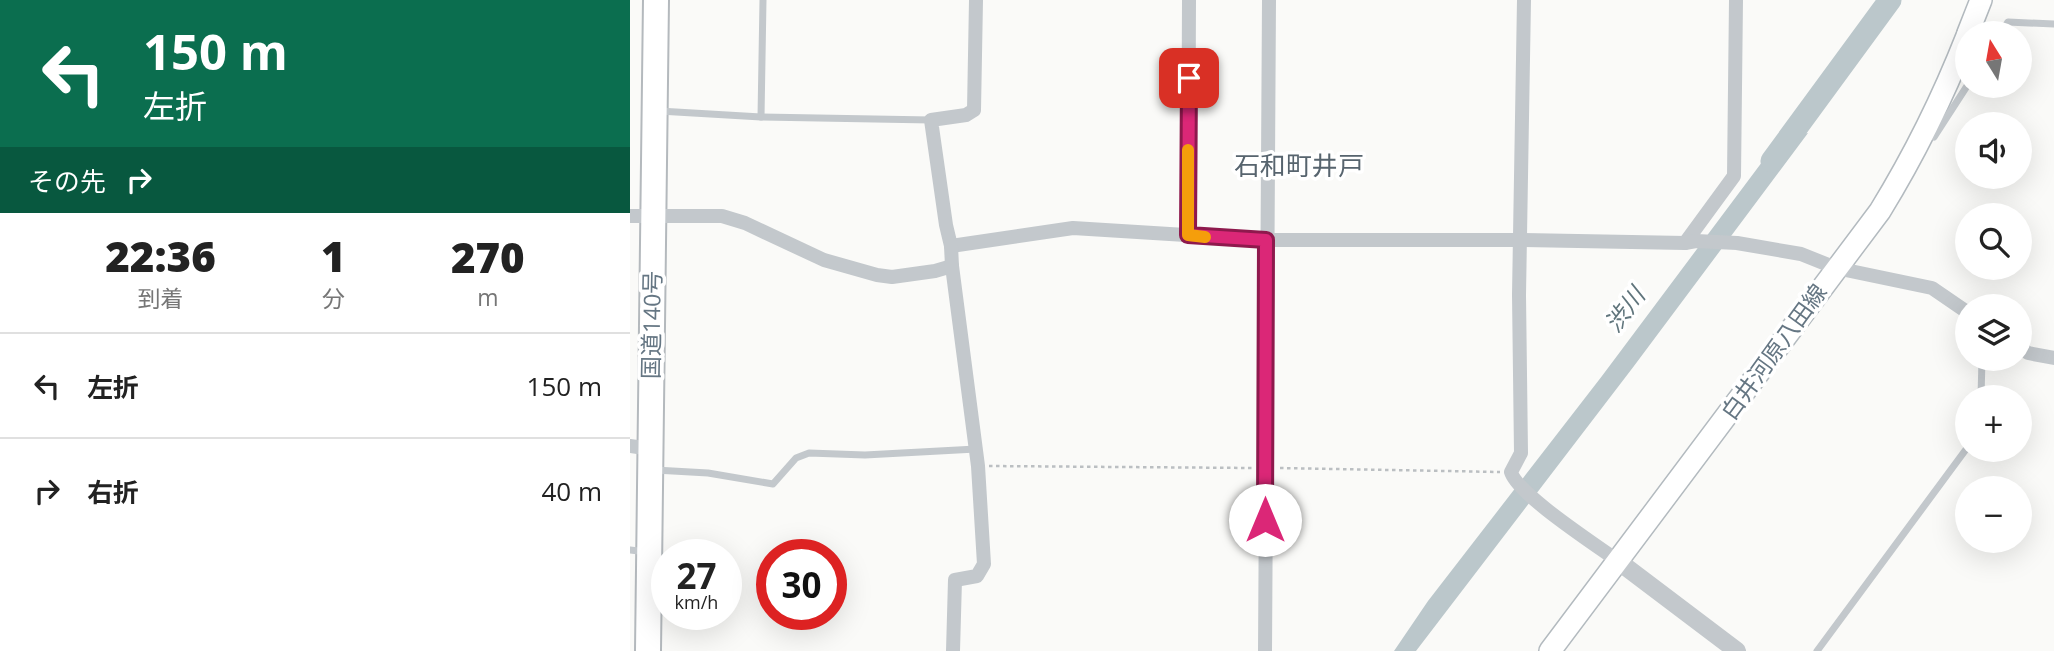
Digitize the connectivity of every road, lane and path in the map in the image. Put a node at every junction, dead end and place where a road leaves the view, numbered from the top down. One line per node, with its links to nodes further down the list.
1 (656, 0): 14 (highway, 国道140号)
2 (763, 0): 15 (lane)
3 (976, 0): 16 (street)
4 (1189, 0): 19 (street)
5 (1269, 0): 20 (street)
6 (1524, 0): 21 (street)
7 (1735, 0): 22 (street)
8 (1981, 0): 9 (main road, 白井河原八田線)
9 (1972, 21)
10 (2032, 23): 11 (lane)
11 (2054, 24)
12 (1955, 66): 17 (main road, 白井河原八田線)
13 (1959, 98): 17 (lane)
14 (654, 111): 15 (lane); 18 (highway, 国道140号)
15 (761, 117): 16 (lane)
16 (931, 120): 23 (street)
17 (1926, 132): 25 (main road, 白井河原八田線)
18 (642, 216): 24 (street); 30 (highway, 国道140号)
19 (1188, 235): 20 (street); 23 (street)
20 (1266, 240): 21 (street); 33 (street)
21 (1521, 240): 22 (street); 34 (street)
22 (1690, 242): 25 (street)
23 (951, 246): 24 (street)
24 (952, 267): 29 (street)
25 (1836, 268): 26 (street); 36 (main road, 白井河原八田線)
26 (1955, 304)
27 (2032, 354): 28 (street)
28 (2054, 358)
29 (976, 449): 30 (lane); 32 (street)
30 (644, 455): 35 (highway, 国道140号)
31 (1957, 462): 42 (lane)
32 (978, 466): 33 (path); 38 (street)
33 (1266, 468): 34 (path); 39 (street)
34 (1512, 476): 36 (street)
35 (640, 551): 37 (highway, 国道140号)
36 (1618, 561): 40 (main road, 白井河原八田線); 41 (street)
37 (648, 651)
38 (953, 651)
39 (1265, 651)
40 (1550, 651)
41 (1737, 651)
42 (1817, 651)

